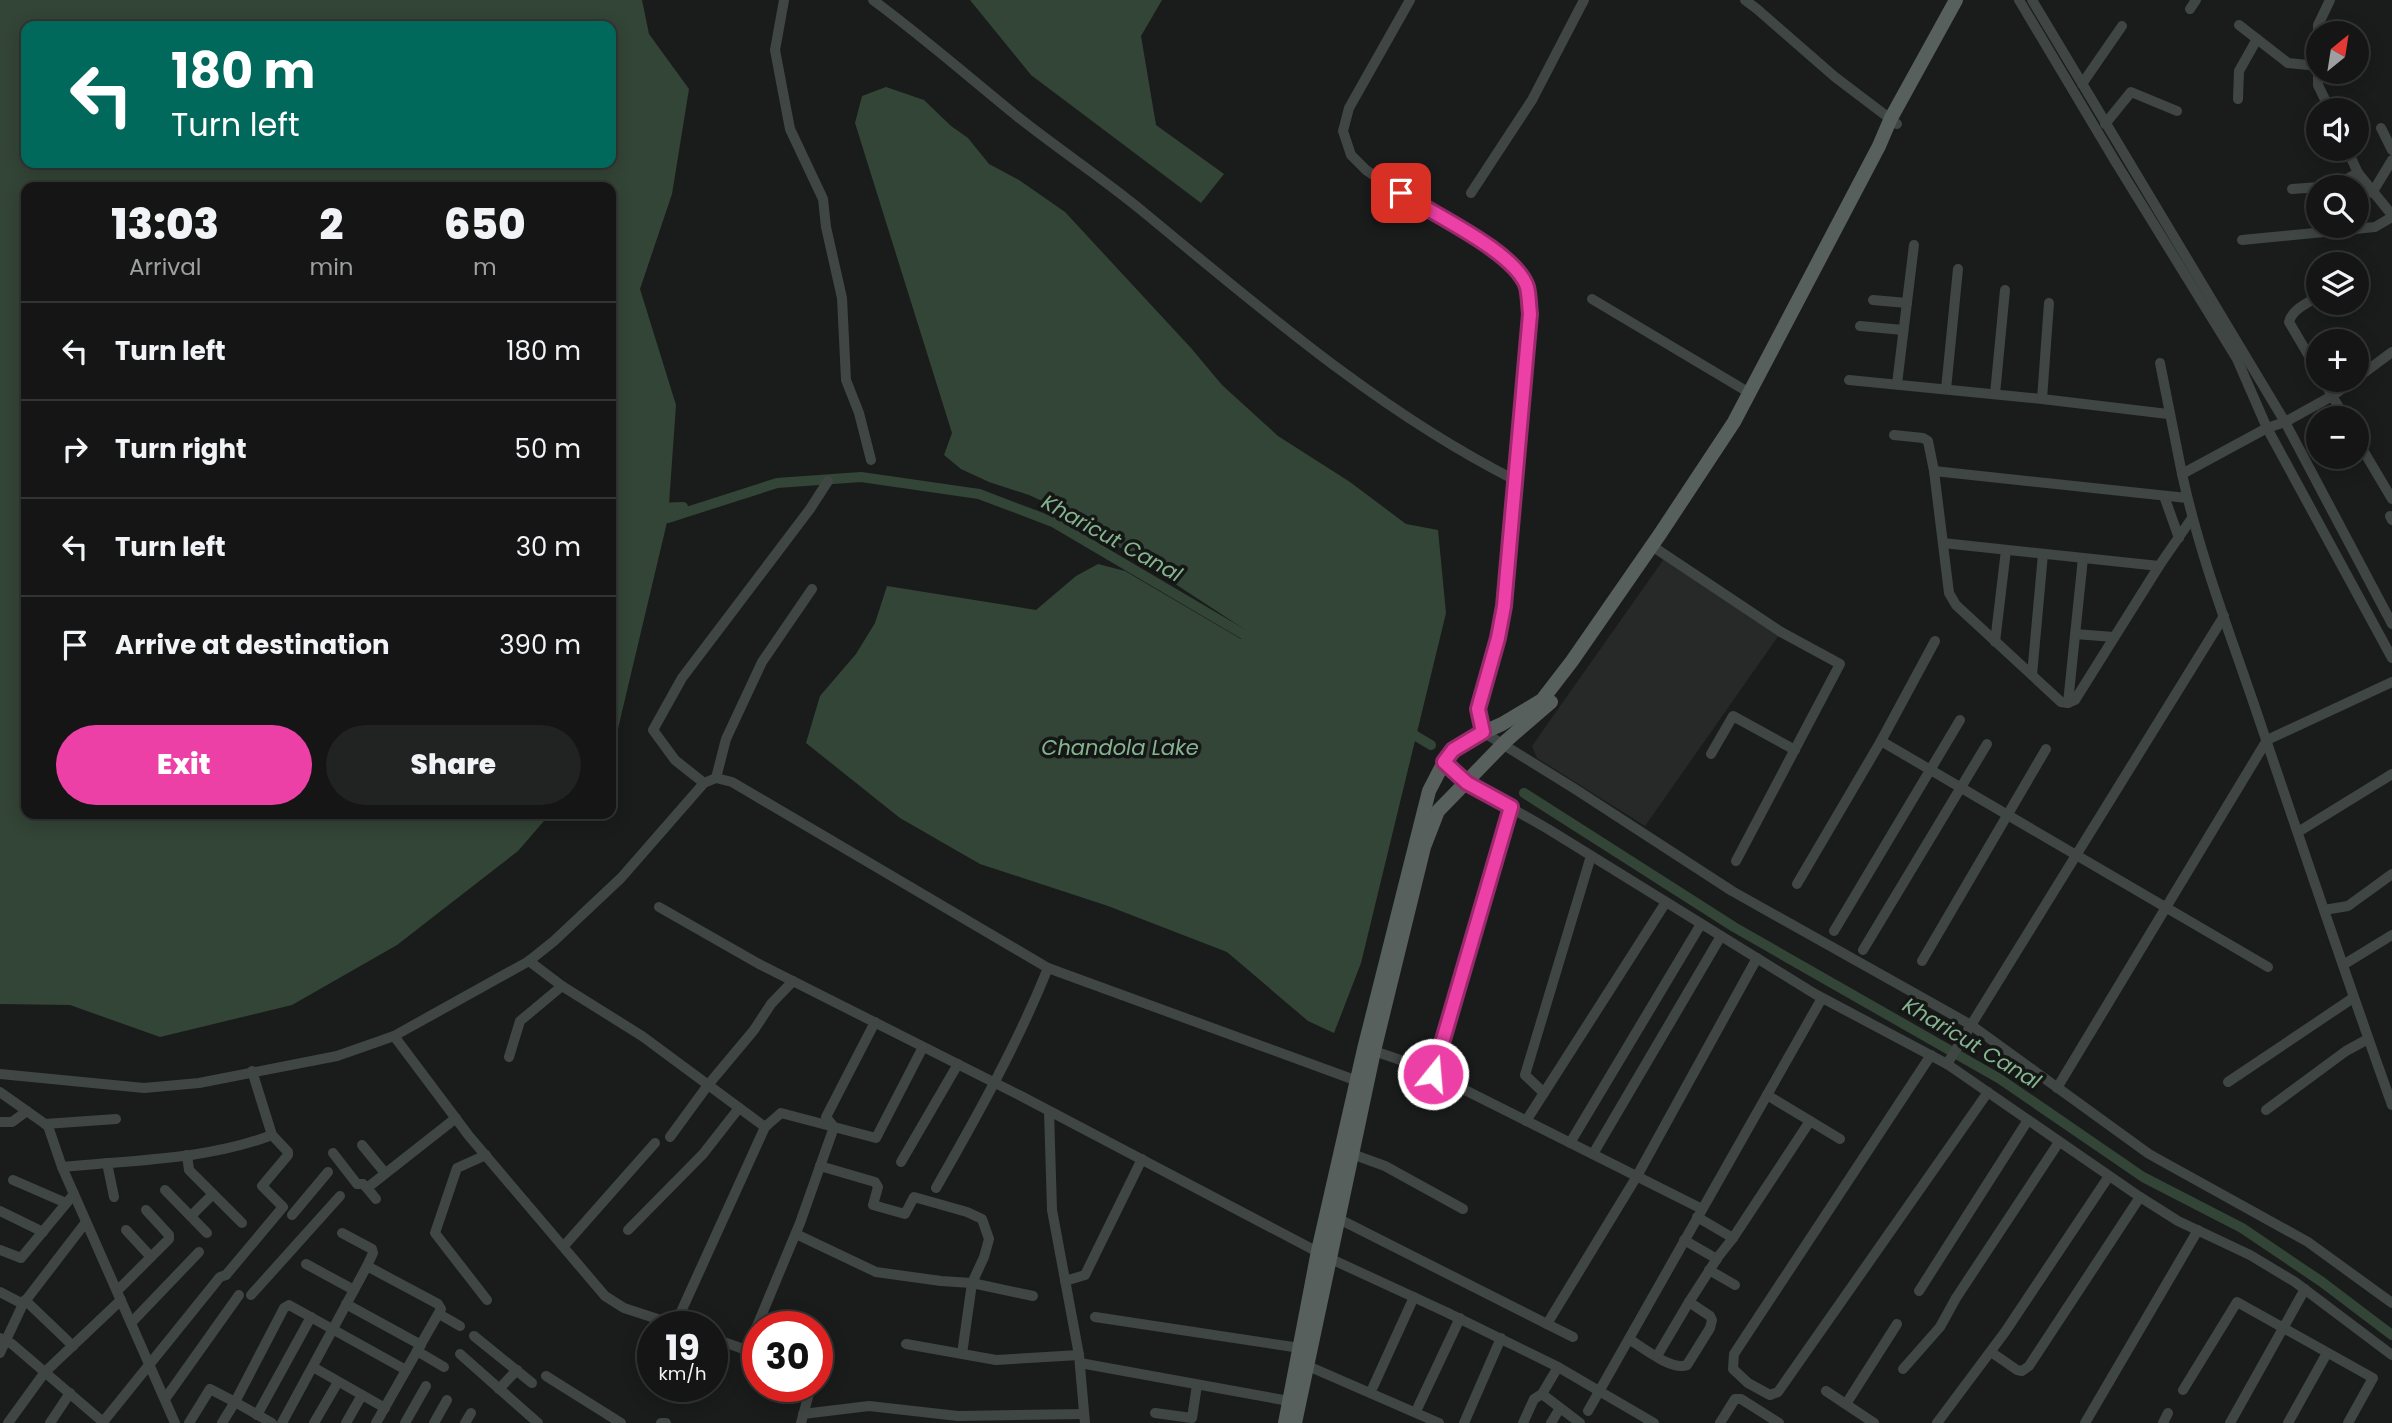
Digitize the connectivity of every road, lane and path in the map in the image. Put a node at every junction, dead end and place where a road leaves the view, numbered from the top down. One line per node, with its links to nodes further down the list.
1 (784, 0): 59 (street)
2 (873, 0): 63 (street)
3 (1410, 0): 63 (street)
4 (1584, 0): 27 (street)
5 (1745, 0): 19 (street)
6 (1956, 0): 19 (main road)
7 (1966, 0): 19 (main road)
8 (2019, 0): 57 (street)
9 (2032, 0): 16 (street)
10 (2330, 0): 11 (street)
11 (2320, 21)
12 (2239, 25): 14 (street)
13 (2122, 26): 16 (street)
14 (2257, 39): 15 (street); 17 (street)
15 (2306, 64)
16 (2082, 84): 20 (street)
17 (2238, 99)
18 (2177, 110): 20 (street)
19 (1894, 122): 48 (main road); 71 (main road)
20 (2105, 124): 56 (street)
21 (2381, 128): 22 (street)
22 (2392, 150)
23 (2392, 160): 28 (street)
24 (2352, 161): 25 (street)
25 (2358, 173): 26 (street); 28 (street)
26 (2292, 189)
27 (1471, 193)
28 (2372, 193): 29 (street)
29 (2392, 216): 30 (street)
30 (2242, 240)
31 (1914, 246): 36 (street)
32 (1958, 269): 47 (street)
33 (2005, 290): 51 (street)
34 (1592, 299): 48 (street)
35 (1873, 300): 36 (street)
36 (1907, 303): 40 (street)
37 (2049, 303): 53 (street)
38 (2306, 304): 41 (street)
39 (1860, 326): 40 (street)
40 (1903, 330): 46 (street)
41 (2306, 351)
42 (2392, 352): 44 (street)
43 (2160, 363): 55 (street)
44 (2369, 369)
45 (1849, 380): 46 (street)
46 (1897, 384): 47 (street)
47 (1946, 389): 51 (street)
48 (1748, 392): 88 (main road)
49 (2330, 392): 52 (street)
50 (2338, 392): 52 (street)
51 (1995, 394): 53 (street)
52 (2332, 396): 54 (street); 56 (street)
53 (2042, 399): 55 (street)
54 (2338, 406)
55 (2168, 414): 62 (street)
56 (2285, 422): 57 (street); 78 (street)
57 (2267, 429): 62 (street); 83 (street)
58 (1894, 435): 61 (street)
59 (871, 460)
60 (2369, 460): 67 (street)
61 (1934, 471): 65 (street); 70 (street)
62 (2182, 474): 66 (street)
63 (1515, 480): 88 (street)
64 (828, 481): 100 (street)
65 (2164, 496): 66 (street); 69 (street)
66 (2187, 498): 68 (street)
67 (2392, 499)
68 (2192, 519): 69 (street); 77 (street)
69 (2179, 538): 75 (street)
70 (1943, 544): 72 (street); 82 (street)
71 (1658, 550): 92 (main road); 94 (street)
72 (2006, 550): 73 (street); 82 (street)
73 (2043, 554): 74 (street); 84 (street)
74 (2083, 558): 75 (street); 79 (street)
75 (2159, 566): 80 (street)
76 (812, 589): 99 (street)
77 (2224, 616): 89 (street); 106 (street)
78 (2391, 617)
79 (2075, 634): 80 (street); 86 (street)
80 (2115, 637): 86 (street)
81 (1936, 641): 90 (street)
82 (1996, 642): 84 (street)
83 (2392, 658)
84 (2032, 675): 86 (street)
85 (2392, 682): 89 (street)
86 (2068, 704)
87 (1960, 720): 97 (street)
88 (1483, 732): 92 (street); 96 (main road)
89 (2267, 740): 105 (street); 113 (street)
90 (1881, 741): 97 (street); 110 (street)
91 (1987, 744): 102 (street)
92 (1502, 745): 101 (main road); 131 (street)
93 (2046, 749): 104 (street)
94 (1795, 750): 95 (street); 108 (street)
95 (1711, 754)
96 (1444, 762): 101 (street); 143 (main road)
97 (1930, 769): 102 (street); 116 (street)
98 (2392, 774): 105 (street)
99 (716, 778): 100 (street); 125 (street)
100 (704, 783): 121 (street)
101 (1467, 783): 103 (street); 135 (main road)
102 (1961, 787): 104 (street); 119 (street)
103 (1511, 807): 107 (street); 142 (street)
104 (2009, 815): 106 (street); 122 (street)
105 (2298, 832): 114 (street)
106 (2076, 855): 113 (street); 131 (street)
107 (1591, 856): 111 (street); 150 (street)
108 (1736, 861)
109 (2392, 874): 114 (street)
110 (1797, 884)
111 (1665, 901): 115 (street); 150 (street)
112 (659, 907): 126 (street)
113 (2166, 907): 124 (street); 147 (street)
114 (2325, 910): 123 (street)
115 (1701, 924): 118 (street); 171 (street)
116 (1834, 931)
117 (2392, 935): 123 (street)
118 (1721, 936): 120 (street); 175 (street)
119 (1863, 950)
120 (1757, 958): 128 (street); 185 (street)
121 (529, 961): 127 (street); 132 (street)
122 (1922, 961)
123 (2343, 965): 129 (street)
124 (2268, 967)
125 (1048, 968): 143 (street); 145 (street)
126 (793, 981): 130 (street); 146 (street)
127 (562, 986): 137 (street); 146 (street)
128 (1822, 998): 136 (street); 151 (street)
129 (2353, 998): 133 (street); 144 (street)
130 (875, 1022): 134 (street); 165 (street)
131 (1971, 1025): 139 (street); 147 (street)
132 (394, 1036): 140 (street); 157 (street)
133 (2368, 1040): 152 (street); 154 (street)
134 (923, 1047): 138 (street); 165 (street)
135 (1374, 1051): 142 (street); 143 (main road)
136 (1931, 1055): 139 (street); 149 (street)
137 (509, 1057)
138 (958, 1064): 145 (street); 179 (street)
139 (1947, 1064): 149 (street)
140 (252, 1072): 141 (street); 166 (street)
141 (0, 1074)
142 (1433, 1074): 160 (street)
143 (1362, 1082): 174 (main road); 219 (main road)
144 (2228, 1082)
145 (995, 1083): 156 (street); 189 (street)
146 (708, 1085): 153 (street); 167 (street)
147 (2057, 1088): 238 (street)
148 (0, 1092): 155 (street)
149 (1988, 1092): 159 (street)
150 (1544, 1093): 160 (street)
151 (1767, 1094): 161 (street); 201 (street)
152 (2392, 1105)
153 (739, 1108): 164 (street); 208 (street)
154 (2266, 1110)
155 (27, 1111): 162 (street); 163 (street)
156 (1049, 1111): 178 (street); 225 (street)
157 (456, 1118): 177 (street); 184 (street)
158 (116, 1119): 163 (street)
159 (2028, 1120): 169 (street); 230 (street)
160 (1526, 1121): 171 (street)
161 (1810, 1121): 168 (street); 214 (street)
162 (0, 1122)
163 (46, 1124): 182 (street)
164 (765, 1127): 165 (street); 240 (street)
165 (834, 1127): 181 (street)
166 (272, 1135): 176 (street); 200 (street)
167 (670, 1137)
168 (1840, 1139)
169 (2059, 1142): 186 (street); 275 (street)
170 (656, 1143): 216 (street)
171 (1570, 1143): 175 (street)
172 (362, 1145): 184 (street)
173 (333, 1153): 188 (street)
174 (1352, 1154): 197 (street); 203 (main road)
175 (1593, 1154): 185 (street)
176 (187, 1155): 180 (street); 191 (street)
177 (486, 1155): 216 (street); 235 (street)
178 (1142, 1159): 219 (street); 225 (street)
179 (901, 1162)
180 (107, 1163): 182 (street); 193 (street)
181 (820, 1166): 213 (street); 226 (street)
182 (62, 1167): 195 (street)
183 (328, 1172): 200 (street)
184 (385, 1173): 188 (street)
185 (1637, 1176): 201 (street); 248 (street)
186 (2109, 1176): 194 (street); 262 (street)
187 (13, 1180): 195 (street)
188 (367, 1188): 196 (street)
189 (936, 1188)
190 (165, 1190): 202 (street)
191 (213, 1194): 202 (street); 205 (street)
192 (340, 1195): 207 (street)
193 (114, 1197)
194 (2140, 1197): 209 (street); 262 (street)
195 (70, 1199): 204 (street); 210 (street)
196 (376, 1199)
197 (1463, 1209)
198 (146, 1210): 220 (street)
199 (0, 1211): 210 (street)
200 (287, 1211): 207 (street); 270 (street)
201 (1700, 1213): 214 (street); 215 (street)
202 (191, 1216): 211 (street)
203 (1339, 1219): 219 (main road); 248 (street)
204 (86, 1222): 232 (street); 236 (street)
205 (242, 1223)
206 (126, 1230): 220 (street)
207 (308, 1230): 292 (street)
208 (628, 1230)
209 (2198, 1230): 228 (street); 333 (street)
210 (43, 1231): 217 (street)
211 (207, 1233)
212 (342, 1233): 223 (street)
213 (796, 1234): 226 (street); 241 (street)
214 (1733, 1238): 221 (street)
215 (1684, 1240): 221 (street); 256 (street)
216 (564, 1247): 242 (street)
217 (0, 1250)
218 (199, 1252): 247 (street)
219 (1324, 1255): 234 (street); 261 (main road); 271 (main road)
220 (150, 1257): 232 (street)
221 (1717, 1259): 224 (street)
222 (306, 1264): 229 (street)
223 (367, 1266): 229 (street); 243 (street)
224 (1709, 1270): 227 (street); 237 (street)
225 (1065, 1281): 269 (street)
226 (972, 1283): 233 (street); 266 (street)
227 (1735, 1285)
228 (2305, 1289): 251 (street); 267 (street)
229 (354, 1290): 239 (street)
230 (1919, 1291)
231 (0, 1292): 236 (street)
232 (119, 1295): 247 (street); 259 (street)
233 (1033, 1296)
234 (1414, 1297): 246 (street); 284 (street)
235 (487, 1300)
236 (24, 1302): 257 (street); 259 (street)
237 (1689, 1302): 268 (street); 268 (street)
238 (2392, 1303)
239 (346, 1304): 252 (street); 260 (street)
240 (684, 1311)
241 (767, 1311)
242 (637, 1312)
243 (439, 1314): 250 (street); 260 (street)
244 (311, 1317): 252 (street); 295 (street); 303 (street)
245 (1095, 1317): 261 (street)
246 (1460, 1318): 255 (street); 298 (street)
247 (131, 1323): 270 (street)
248 (1547, 1324): 254 (street)
249 (1897, 1324): 297 (street)
250 (460, 1326)
251 (2283, 1328): 264 (street); 287 (street); 334 (street)
252 (333, 1329): 272 (street); 276 (street)
253 (474, 1336): 277 (street)
254 (1573, 1336)
255 (1501, 1338): 274 (street); 324 (street)
256 (1629, 1339): 268 (street); 286 (street)
257 (3, 1340): 263 (street); 278 (street)
258 (906, 1343): 266 (street)
259 (73, 1346): 278 (street)
260 (419, 1348): 273 (street); 276 (street)
261 (1300, 1348): 294 (main road)
262 (1991, 1352): 332 (street)
263 (0, 1353)
264 (2327, 1353): 335 (street); 336 (street)
265 (460, 1354): 285 (street)
266 (962, 1354): 269 (street)
267 (2392, 1355)
268 (1657, 1356)
269 (1080, 1359): 282 (street); 304 (street)
270 (148, 1364): 292 (street); 308 (street)
271 (1308, 1366): 322 (main road); 323 (street)
272 (313, 1367): 280 (street); 313 (street)
273 (444, 1367)
274 (1558, 1367): 286 (street); 290 (street)
275 (1903, 1369)
276 (406, 1370): 299 (street)
277 (517, 1370): 281 (street); 285 (street)
278 (45, 1372): 289 (street); 306 (street)
279 (546, 1376): 320 (street)
280 (338, 1382): 291 (street); 314 (street)
281 (532, 1383)
282 (1197, 1385): 294 (street); 302 (street)
283 (426, 1386): 317 (street)
284 (1373, 1387)
285 (499, 1388): 319 (street)
286 (1600, 1390): 301 (street); 328 (street)
287 (2183, 1390)
288 (1826, 1391): 297 (street)
289 (70, 1393): 307 (street); 308 (street)
290 (1542, 1394): 300 (street); 325 (street)
291 (362, 1395): 299 (street); 315 (street)
292 (165, 1399): 309 (street)
293 (447, 1400): 318 (street)
294 (1289, 1401): 321 (main road)
295 (235, 1402): 303 (street); 310 (street); 311 (street)
296 (807, 1402): 305 (street)
297 (1846, 1405): 331 (street)
298 (1418, 1407)
299 (384, 1408): 316 (street)
300 (1560, 1408): 326 (street); 327 (street)
301 (1588, 1411)
302 (1155, 1413)
303 (257, 1415): 312 (street)
304 (1085, 1418): 305 (street)
305 (802, 1419)
306 (8, 1423)
307 (50, 1423)
308 (104, 1423)
309 (175, 1423)
310 (189, 1423)
311 (222, 1423)
312 (272, 1423)
313 (282, 1423)
314 (314, 1423)
315 (346, 1423)
316 (376, 1423)
317 (405, 1423)
318 (434, 1423)
319 (538, 1423)
320 (621, 1423)
321 (1285, 1423)
322 (1295, 1423)
323 (1439, 1423)
324 (1464, 1423)
325 (1523, 1423)
326 (1551, 1423)
327 (1580, 1423)
328 (1654, 1423)
329 (1720, 1423): 330 (street)
330 (1779, 1423)
331 (1874, 1423)
332 (1937, 1423)
333 (2085, 1423)
334 (2230, 1423)
335 (2288, 1423)
336 (2348, 1423)

